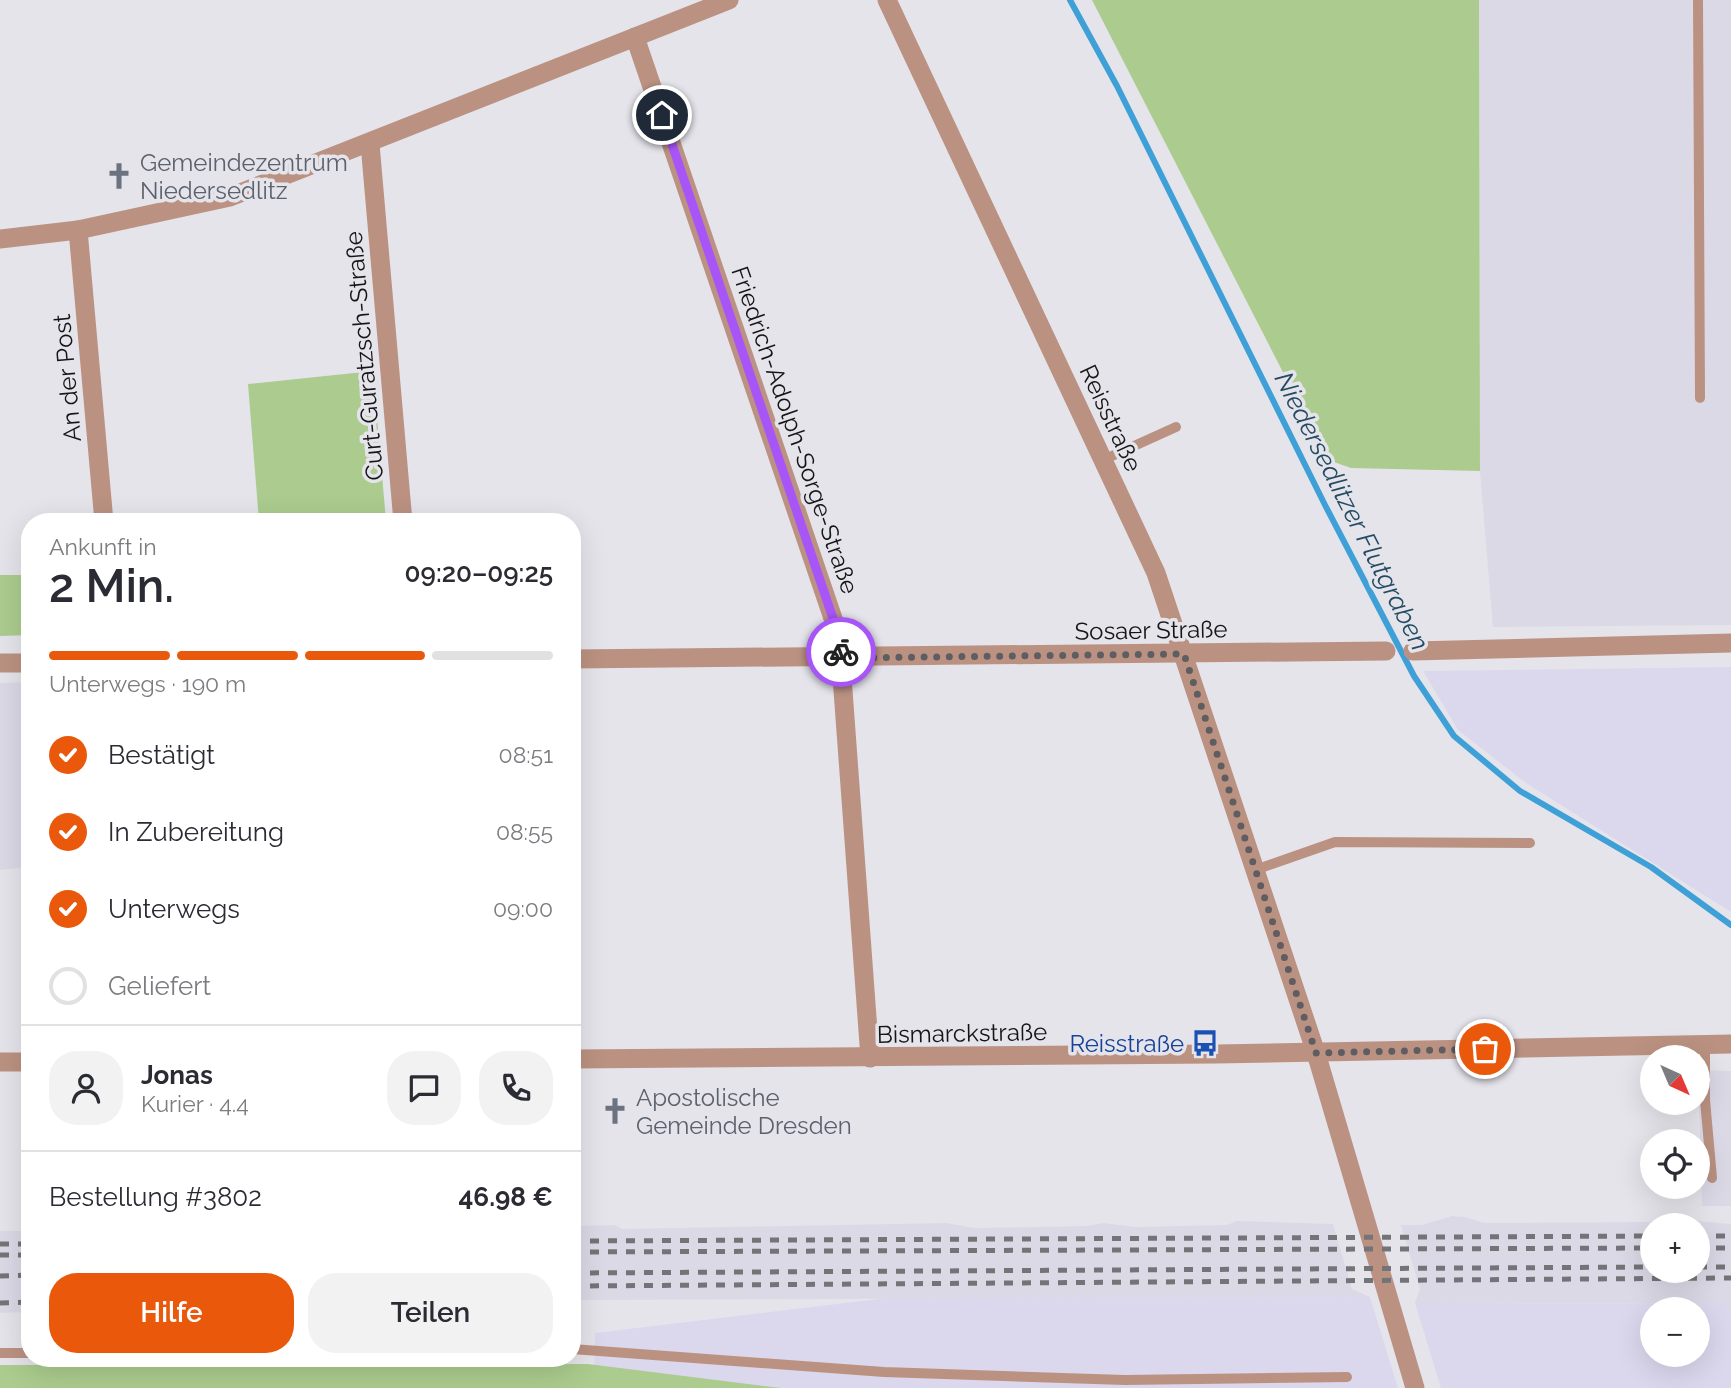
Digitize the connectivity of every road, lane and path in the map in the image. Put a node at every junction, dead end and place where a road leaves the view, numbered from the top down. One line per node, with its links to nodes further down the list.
1 (729, 0): 4 (street)
2 (887, 0): 10 (street, Reisstraße)
3 (1698, 0): 8 (lane)
4 (635, 37): 5 (street); 17 (street, Friedrich-Adolph-Sorge-Straße)
5 (370, 144): 6 (street); 12 (street, Curt-Guratzsch-Straße)
6 (78, 230): 7 (street); 11 (street, An der Post)
7 (0, 239)
8 (1700, 398)
9 (1175, 428): 10 (lane)
10 (1103, 460): 16 (street, Reisstraße)
11 (103, 513)
12 (402, 513)
13 (1731, 643): 15 (street, Sosaer Straße)
14 (1386, 651): 15 (lane, Sosaer Straße); 16 (street, Sosaer Straße)
15 (1413, 651)
16 (1184, 654): 17 (street, Sosaer Straße); 22 (street, Reisstraße)
17 (842, 658): 18 (street, Sosaer Straße); 27 (street, Friedrich-Adolph-Sorge-Straße)
18 (581, 659)
19 (0, 663): 20 (street)
20 (21, 663)
21 (1530, 844): 22 (lane)
22 (1255, 870): 26 (street, Reisstraße)
23 (1731, 1044): 24 (street, Bismarckstraße)
24 (1705, 1045)
25 (1640, 1046): 26 (street, Bismarckstraße)
26 (1316, 1053): 27 (street, Bismarckstraße); 37 (street, Reisstraße)
27 (870, 1058): 28 (street, Bismarckstraße)
28 (581, 1059)
29 (0, 1062): 30 (street)
30 (21, 1062)
31 (1706, 1115): 32 (lane)
32 (1712, 1178)
33 (581, 1350): 36 (lane)
34 (0, 1353): 35 (lane)
35 (21, 1353)
36 (1346, 1377)
37 (1415, 1388)

